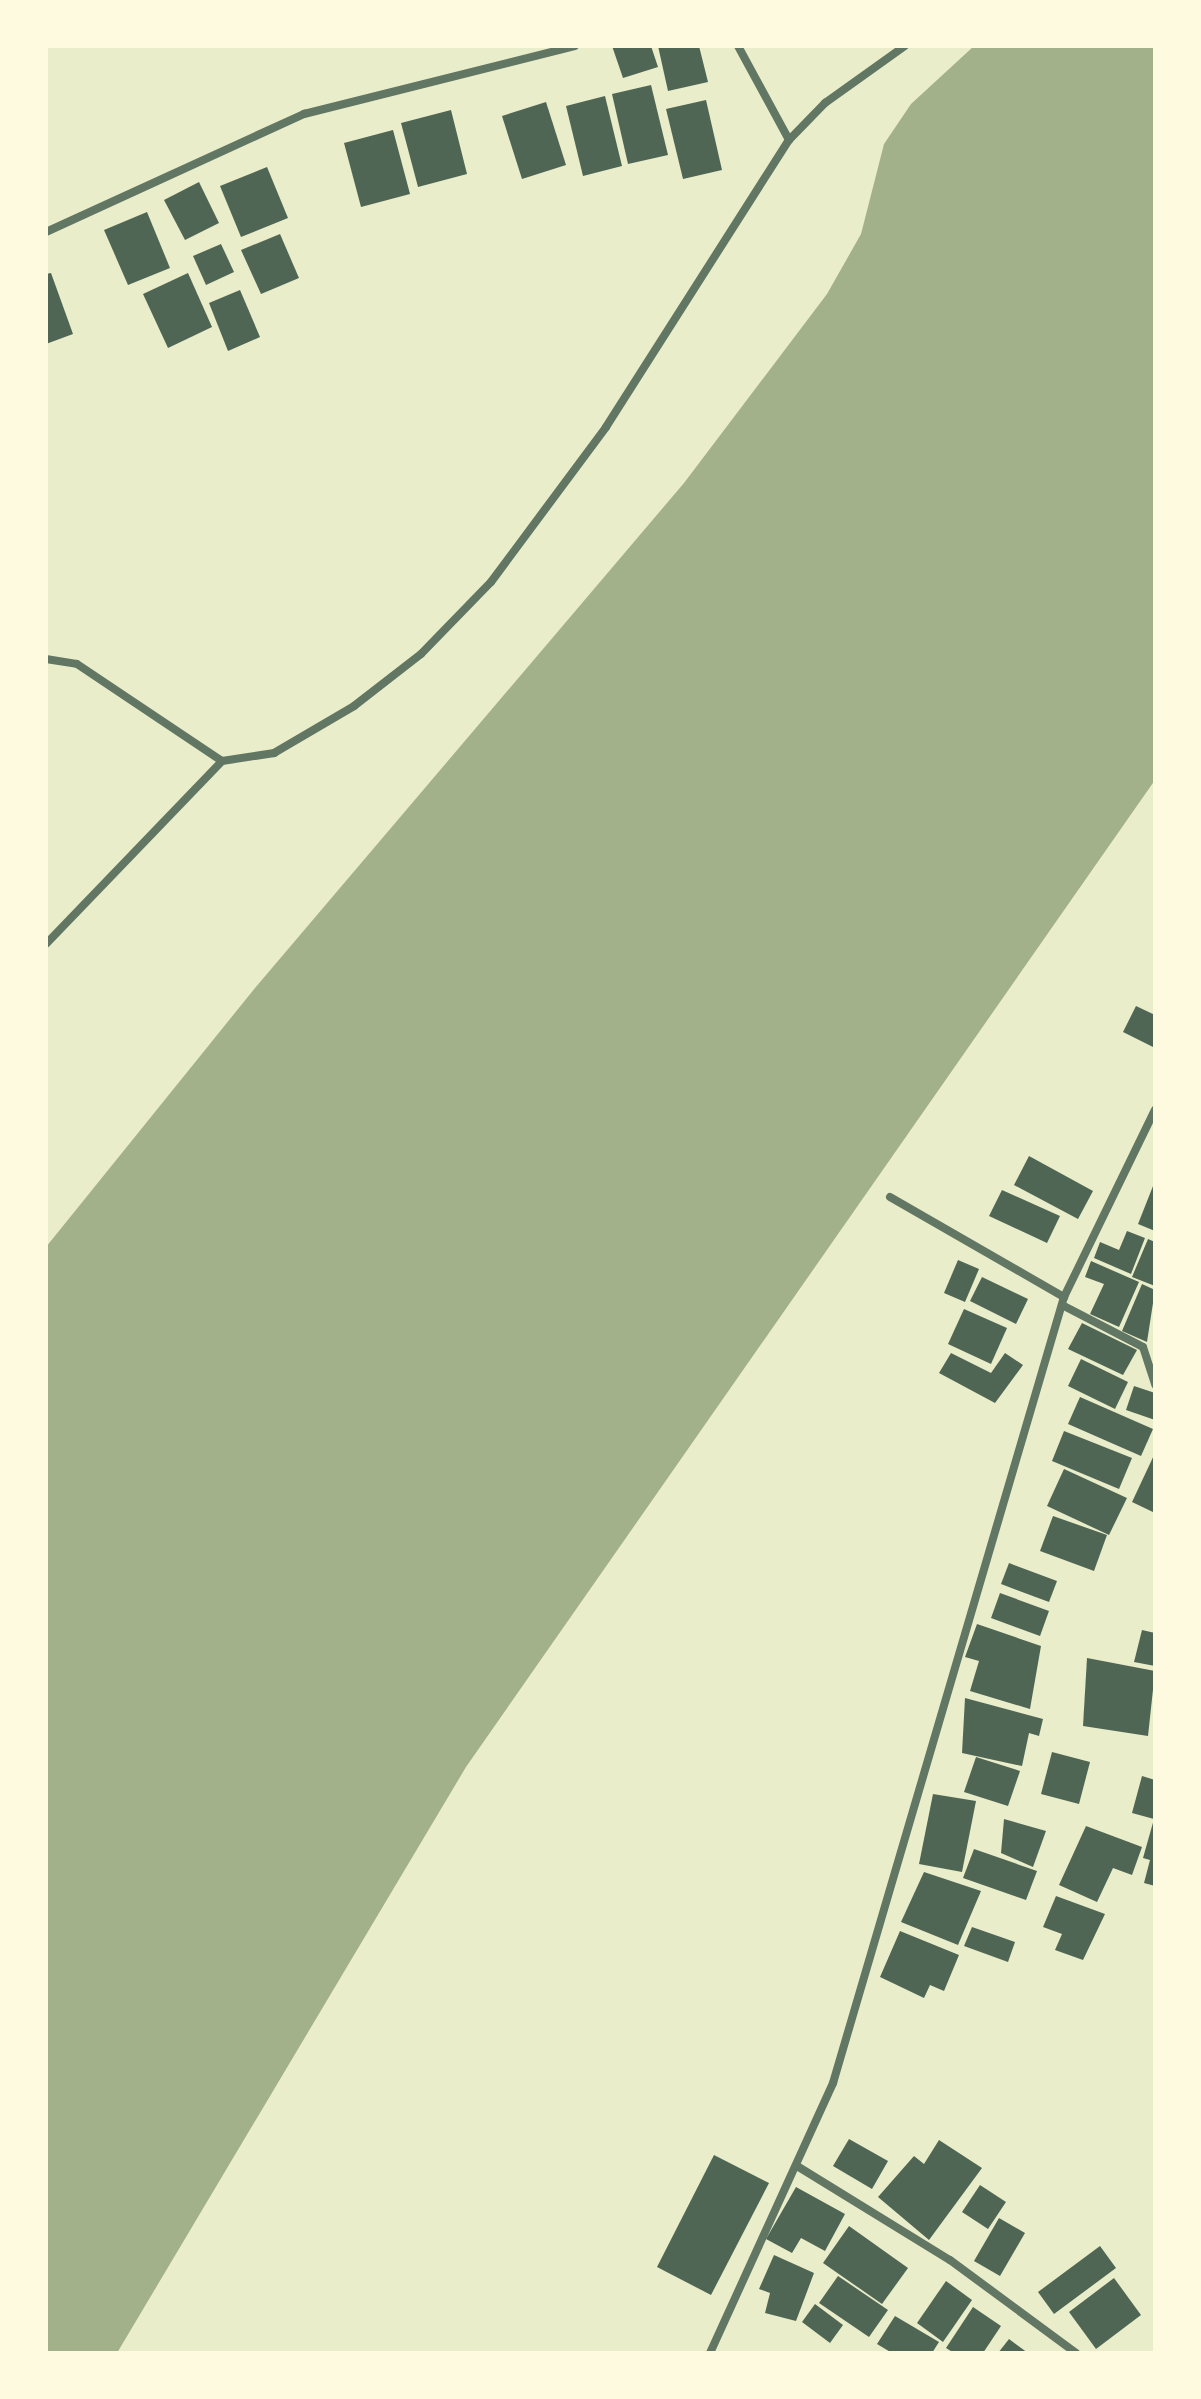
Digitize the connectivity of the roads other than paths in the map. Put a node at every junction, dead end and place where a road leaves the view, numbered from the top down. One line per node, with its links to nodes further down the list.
1 (575, 46): 5 (street)
2 (738, 46): 4 (street)
3 (905, 46): 4 (street)
4 (789, 140): 7 (street)
5 (46, 232)
6 (46, 659): 7 (street)
7 (222, 761): 8 (street)
8 (46, 944)
9 (1155, 1110): 11 (street)
10 (890, 1197): 11 (street)
11 (1063, 1301): 12 (street); 13 (street)
12 (1155, 1385)
13 (797, 2166): 14 (street); 15 (street)
14 (710, 2353)
15 (1076, 2353)

